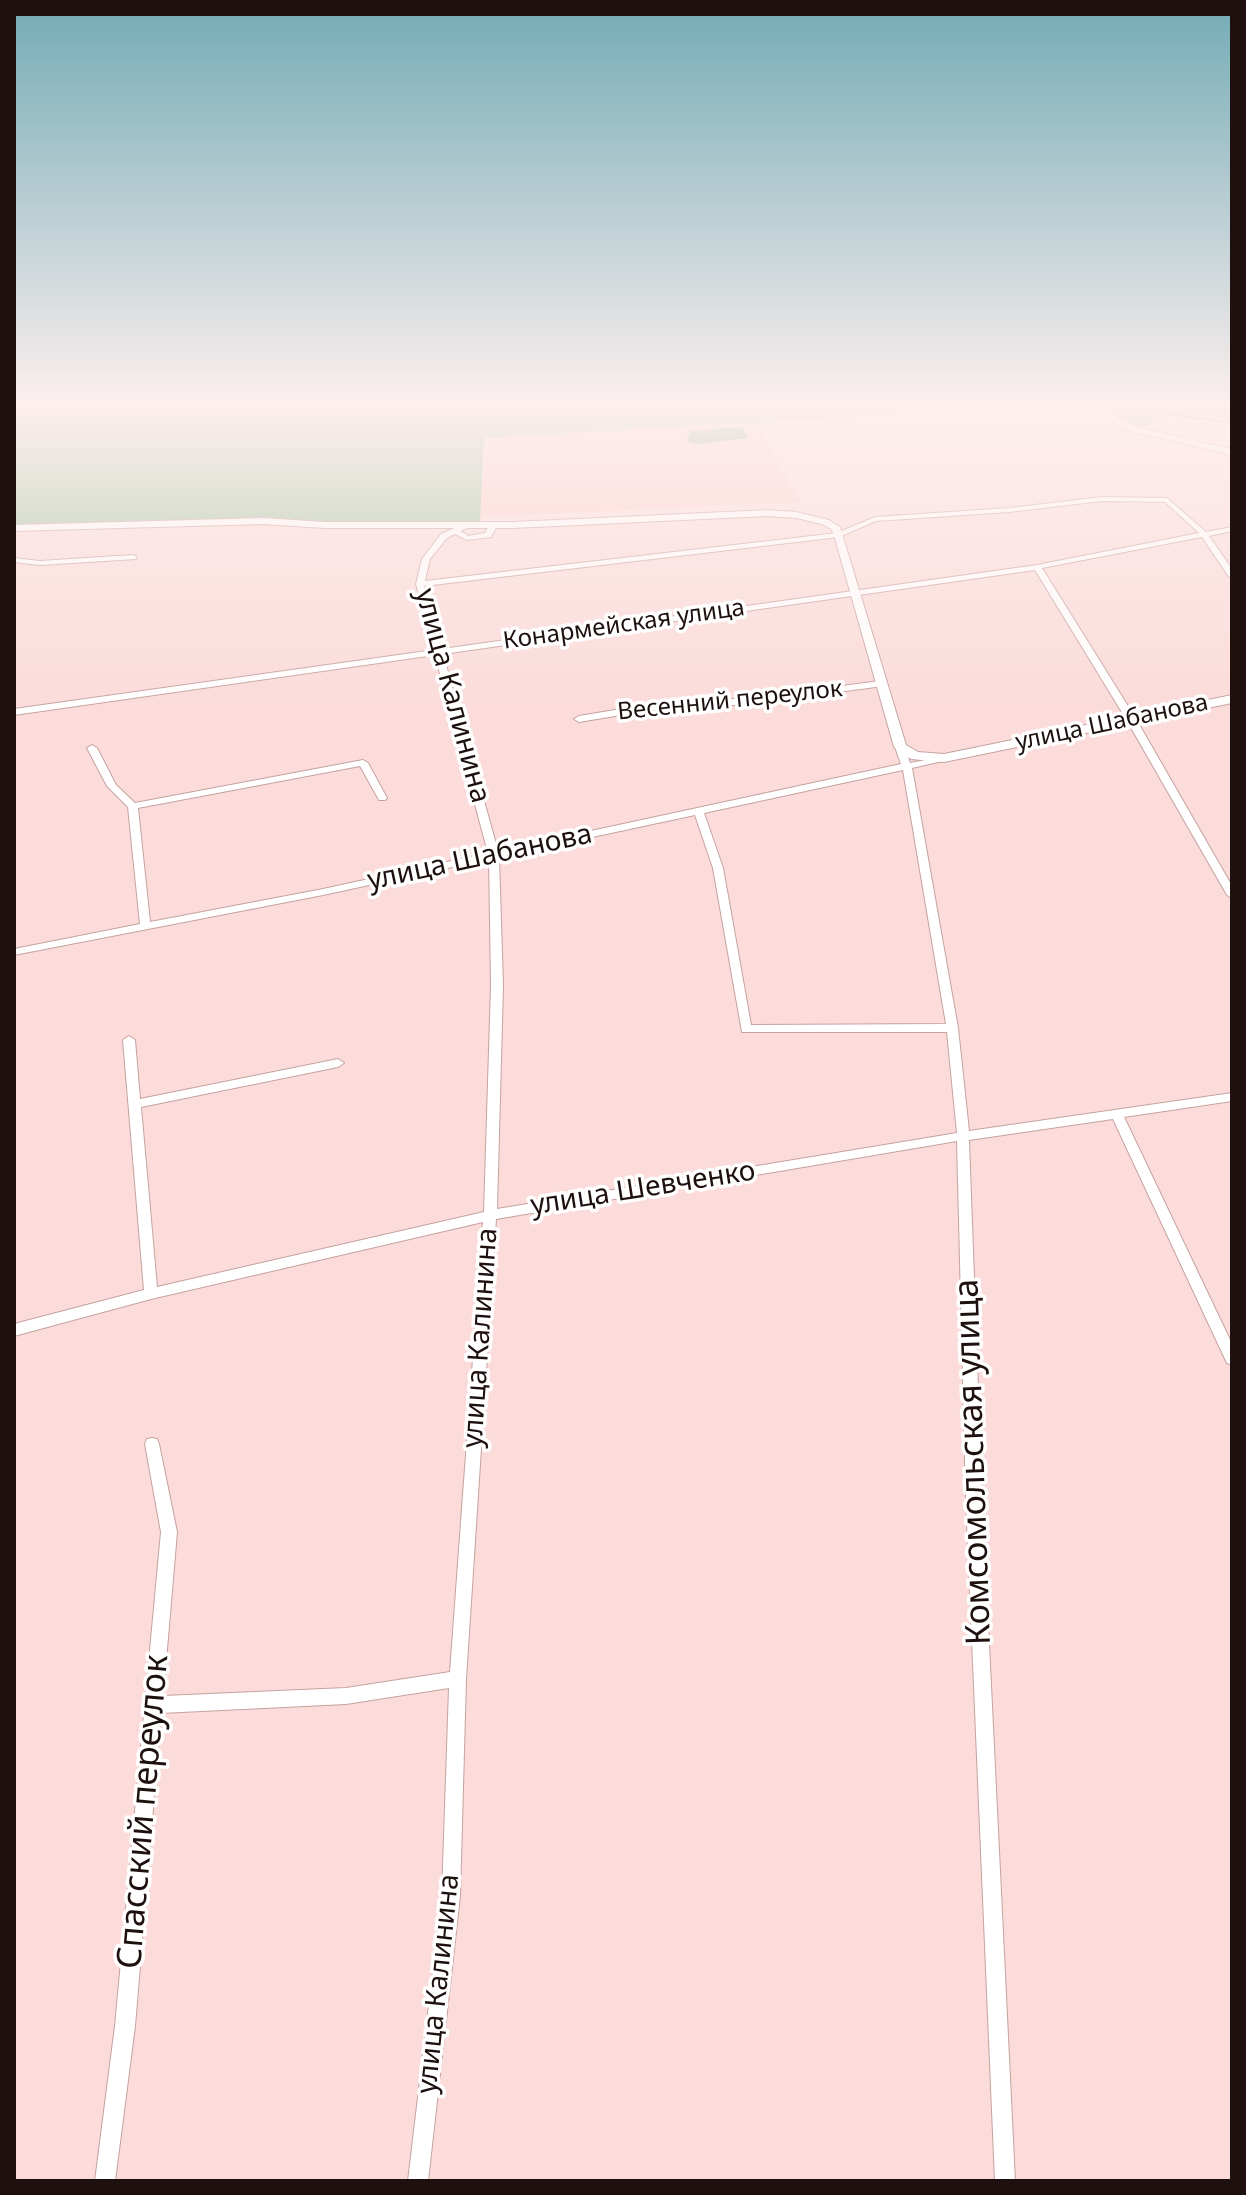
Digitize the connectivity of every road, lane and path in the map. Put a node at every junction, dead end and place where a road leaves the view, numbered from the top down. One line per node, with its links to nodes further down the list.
1 (1022, 508): 7 (street)
2 (1176, 508): 6 (street)
3 (462, 527): 4 (street); 7 (street); 12 (street, улица Калинина)
4 (14, 528)
5 (1232, 529): 6 (street, Конармейская улица)
6 (1204, 534): 10 (street, Конармейская улица); 11 (street)
7 (839, 535): 12 (street); 13 (street, Комсомольская улица)
8 (133, 557): 9 (street)
9 (14, 560)
10 (1037, 567): 13 (street, Конармейская улица); 19 (street)
11 (1232, 575)
12 (420, 584): 14 (street, улица Калинина)
13 (857, 592): 14 (street, Конармейская улица); 15 (street, Комсомольская улица)
14 (439, 651): 17 (street, Конармейская улица); 27 (street, улица Калинина)
15 (880, 684): 18 (street, Весенний переулок); 20 (street, Комсомольская улица)
16 (1232, 699): 19 (street, улица Шабанова)
17 (14, 712)
18 (579, 719)
19 (1131, 719): 22 (street, улица Шабанова); 28 (street)
20 (900, 747): 22 (street, улица Шабанова); 23 (street, Комсомольская улица)
21 (92, 748): 25 (street)
22 (944, 758): 23 (street, улица Шабанова)
23 (907, 768): 26 (street, улица Шабанова); 31 (street, Комсомольская улица)
24 (382, 798): 25 (street)
25 (133, 806): 29 (street)
26 (699, 811): 27 (street, улица Шабанова); 31 (street)
27 (494, 855): 29 (street, улица Шабанова); 38 (street, улица Калинина)
28 (1232, 895)
29 (145, 926): 30 (street, улица Шабанова)
30 (14, 952)
31 (952, 1028): 37 (street, Комсомольская улица)
32 (129, 1040): 35 (street)
33 (338, 1063): 35 (street)
34 (1232, 1097): 36 (street, улица Шевченко)
35 (134, 1104): 39 (street)
36 (1117, 1114): 37 (street, улица Шевченко); 41 (street)
37 (963, 1136): 38 (street, улица Шевченко); 47 (street, Комсомольская улица)
38 (490, 1215): 39 (street, улица Шевченко); 43 (street, улица Калинина)
39 (151, 1294): 40 (street, улица Шевченко)
40 (14, 1330)
41 (1232, 1359)
42 (152, 1444): 44 (street, Спасский переулок)
43 (458, 1679): 44 (street); 46 (street, улица Калинина)
44 (154, 1705): 45 (street, Спасский переулок)
45 (105, 2181)
46 (418, 2181)
47 (1005, 2181)

